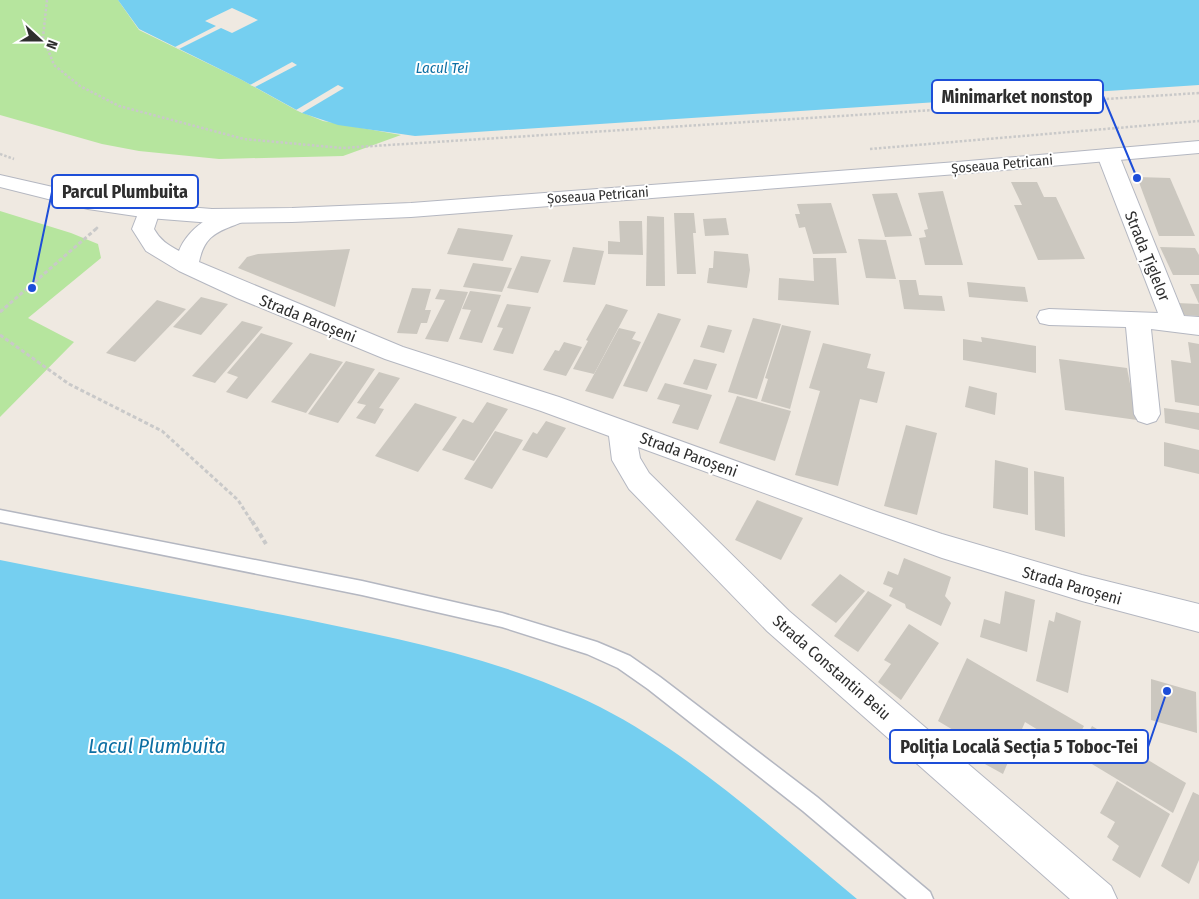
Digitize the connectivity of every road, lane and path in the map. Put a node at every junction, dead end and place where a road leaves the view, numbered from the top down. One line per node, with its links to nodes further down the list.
1 (47, 0): 2 (path)
2 (1199, 93)
3 (1199, 121): 5 (path)
4 (1199, 147): 7 (street, Șoseaua Petricani)
5 (866, 149)
6 (0, 154): 8 (path)
7 (1108, 155): 12 (street, Șoseaua Petricani); 17 (street, Strada Țiglelor)
8 (16, 159)
9 (0, 181): 10 (street, Șoseaua Petricani)
10 (121, 208): 11 (street, Șoseaua Petricani); 14 (path)
11 (149, 211): 12 (street, Șoseaua Petricani); 13 (street, Strada Paroșeni)
12 (240, 216): 13 (street)
13 (187, 266): 21 (street, Strada Paroșeni)
14 (0, 312)
15 (1049, 317): 16 (street, Strada Țiglelor)
16 (1138, 319): 17 (street, Strada Țiglelor); 20 (street, Strada Țiglelor)
17 (1174, 322): 18 (street)
18 (1199, 326)
19 (0, 335): 23 (path)
20 (1147, 414)
21 (622, 430): 24 (street, Strada Paroșeni); 26 (street, Strada Constantin Beiu)
22 (0, 516): 23 (lane)
23 (286, 574): 25 (lane)
24 (1199, 618)
25 (923, 899)
26 (1098, 899)

